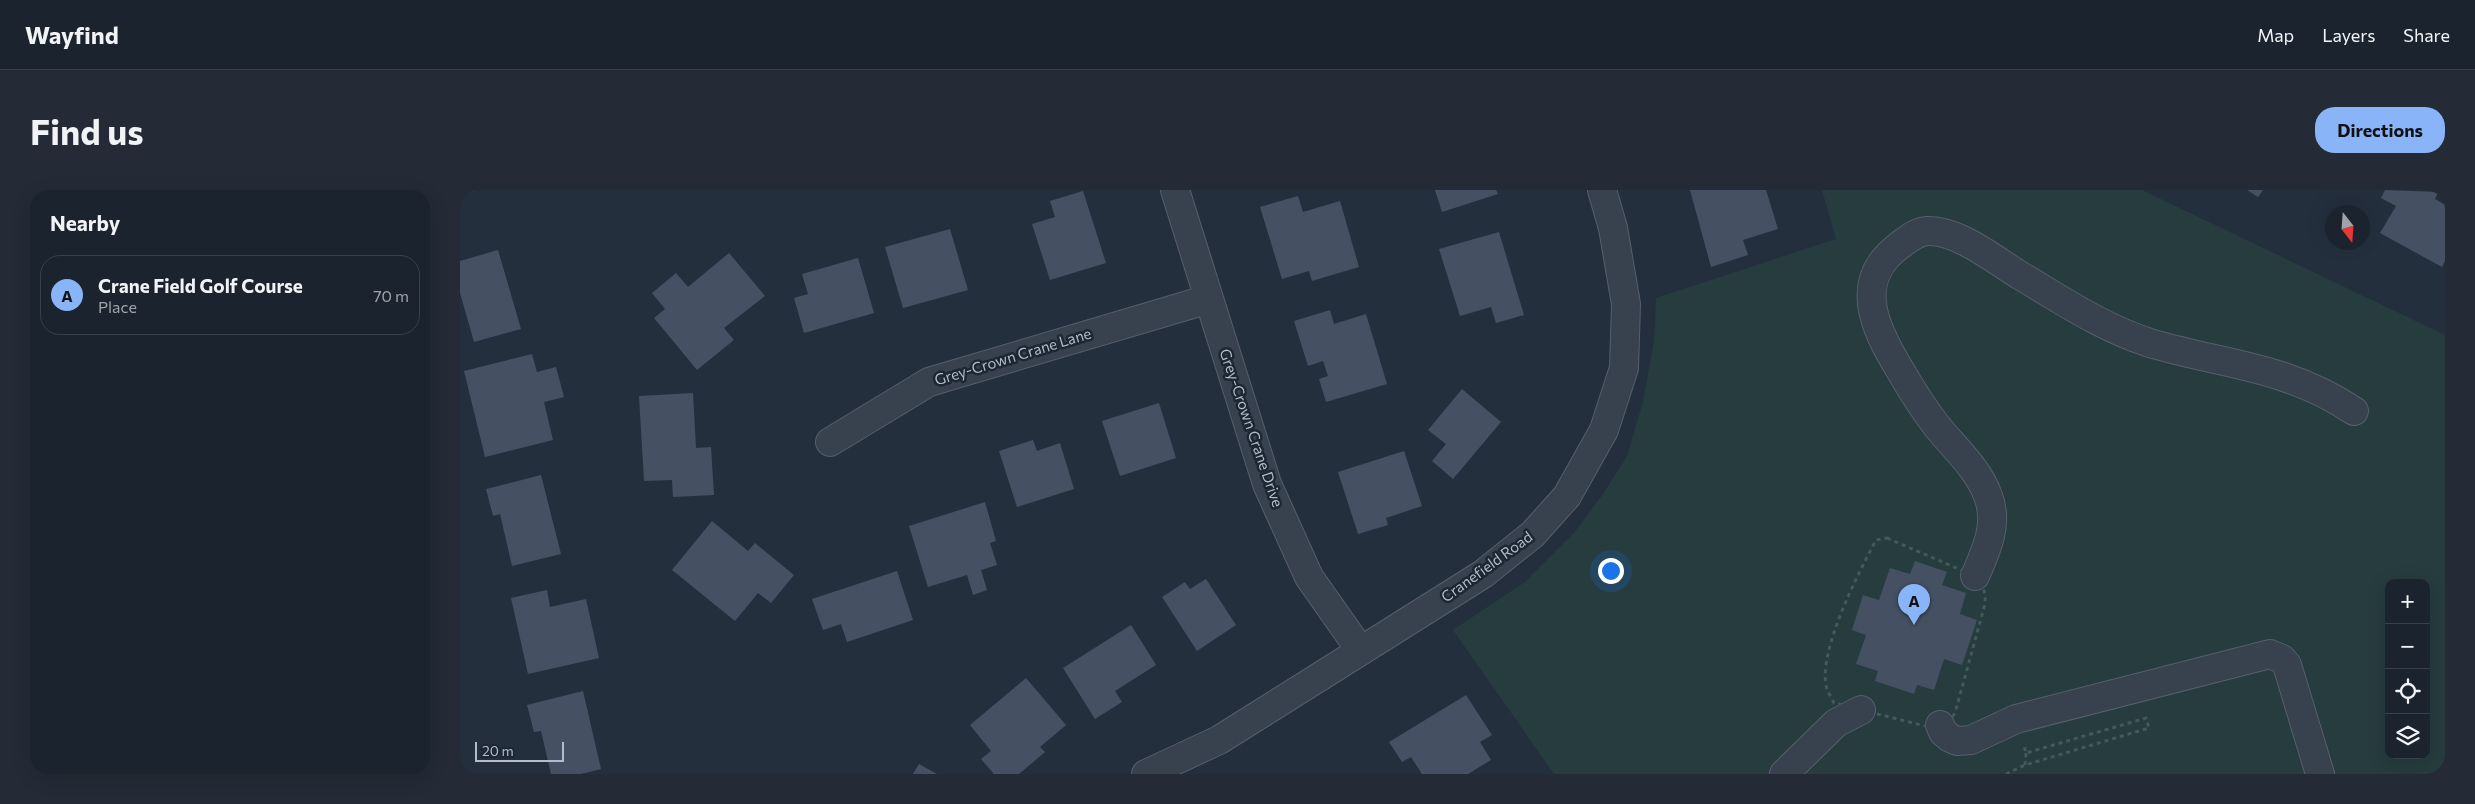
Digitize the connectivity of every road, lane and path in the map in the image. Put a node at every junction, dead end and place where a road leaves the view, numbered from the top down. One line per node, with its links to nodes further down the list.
1 (1175, 190): 3 (street, Grey-Crown Crane Drive)
2 (1602, 190): 7 (street, Cranefield Road)
3 (1209, 299): 5 (street, Grey-Crown Crane Lane); 7 (street, Grey-Crown Crane Drive)
4 (2354, 411): 6 (street)
5 (830, 442)
6 (1974, 576): 8 (path); 10 (path)
7 (1361, 651): 13 (street, Cranefield Road)
8 (1861, 710): 10 (path); 14 (street)
9 (2016, 719): 10 (street); 11 (path); 16 (street)
10 (1940, 725)
11 (2026, 753): 12 (path); 12 (path)
12 (2024, 765): 15 (path)
13 (1146, 774)
14 (1784, 774)
15 (2006, 774)
16 (2320, 774)

